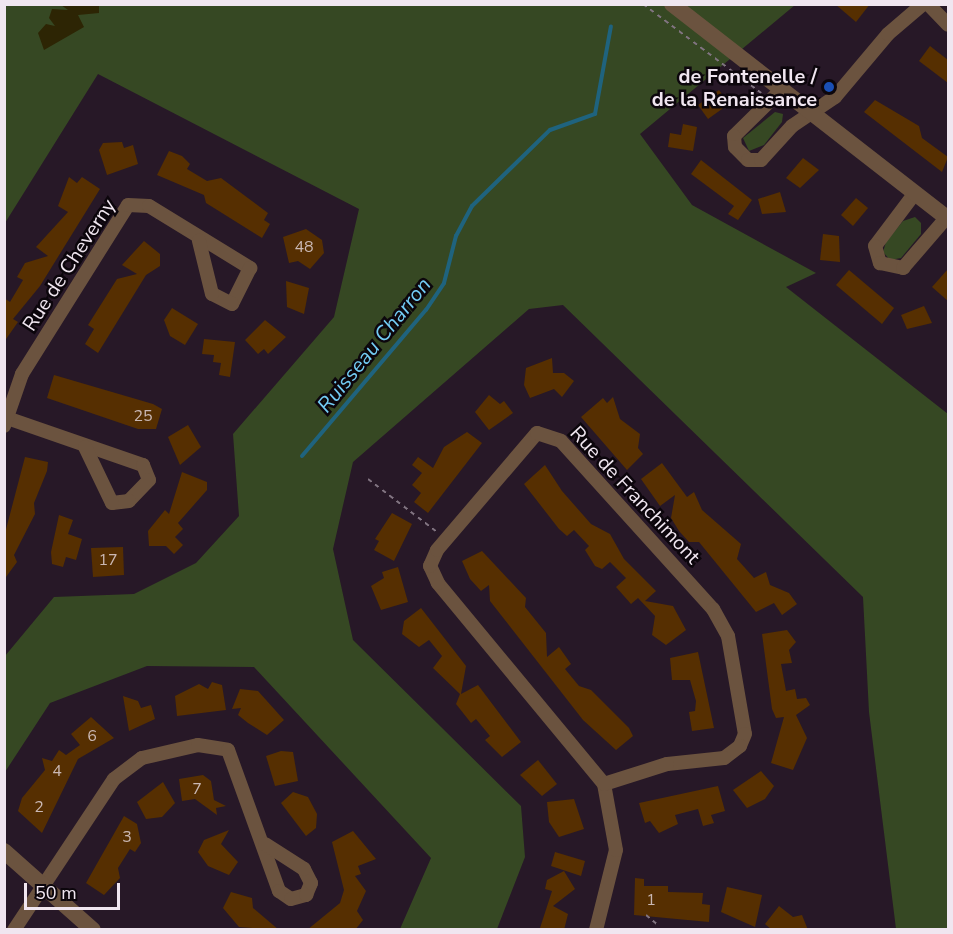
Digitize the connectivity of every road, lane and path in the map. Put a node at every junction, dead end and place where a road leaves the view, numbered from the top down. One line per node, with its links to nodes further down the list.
1 (643, 4): 7 (path)
2 (672, 4): 6 (street)
3 (923, 4): 8 (street)
4 (928, 4): 5 (street)
5 (948, 25)
6 (782, 89): 8 (street); 8 (street)
7 (758, 91)
8 (812, 113): 9 (street)
9 (915, 193): 10 (street); 10 (street)
10 (948, 218)
11 (199, 241): 11 (street, Rue de Cheverny); 12 (street, Rue de Cheverny)
12 (6, 422): 13 (street, Rue de Cheverny)
13 (86, 447): 13 (street, Rue de Cheverny)
14 (368, 479): 15 (path)
15 (446, 539): 16 (street, Rue de Franchimont); 16 (street, Rue de Franchimont)
16 (604, 784): 24 (street, Rue de Franchimont)
17 (266, 844): 19 (street)
18 (4, 851): 19 (street)
19 (44, 886): 22 (street); 23 (street)
20 (646, 915): 21 (path)
21 (658, 925)
22 (14, 930)
23 (93, 930)
24 (596, 930)

